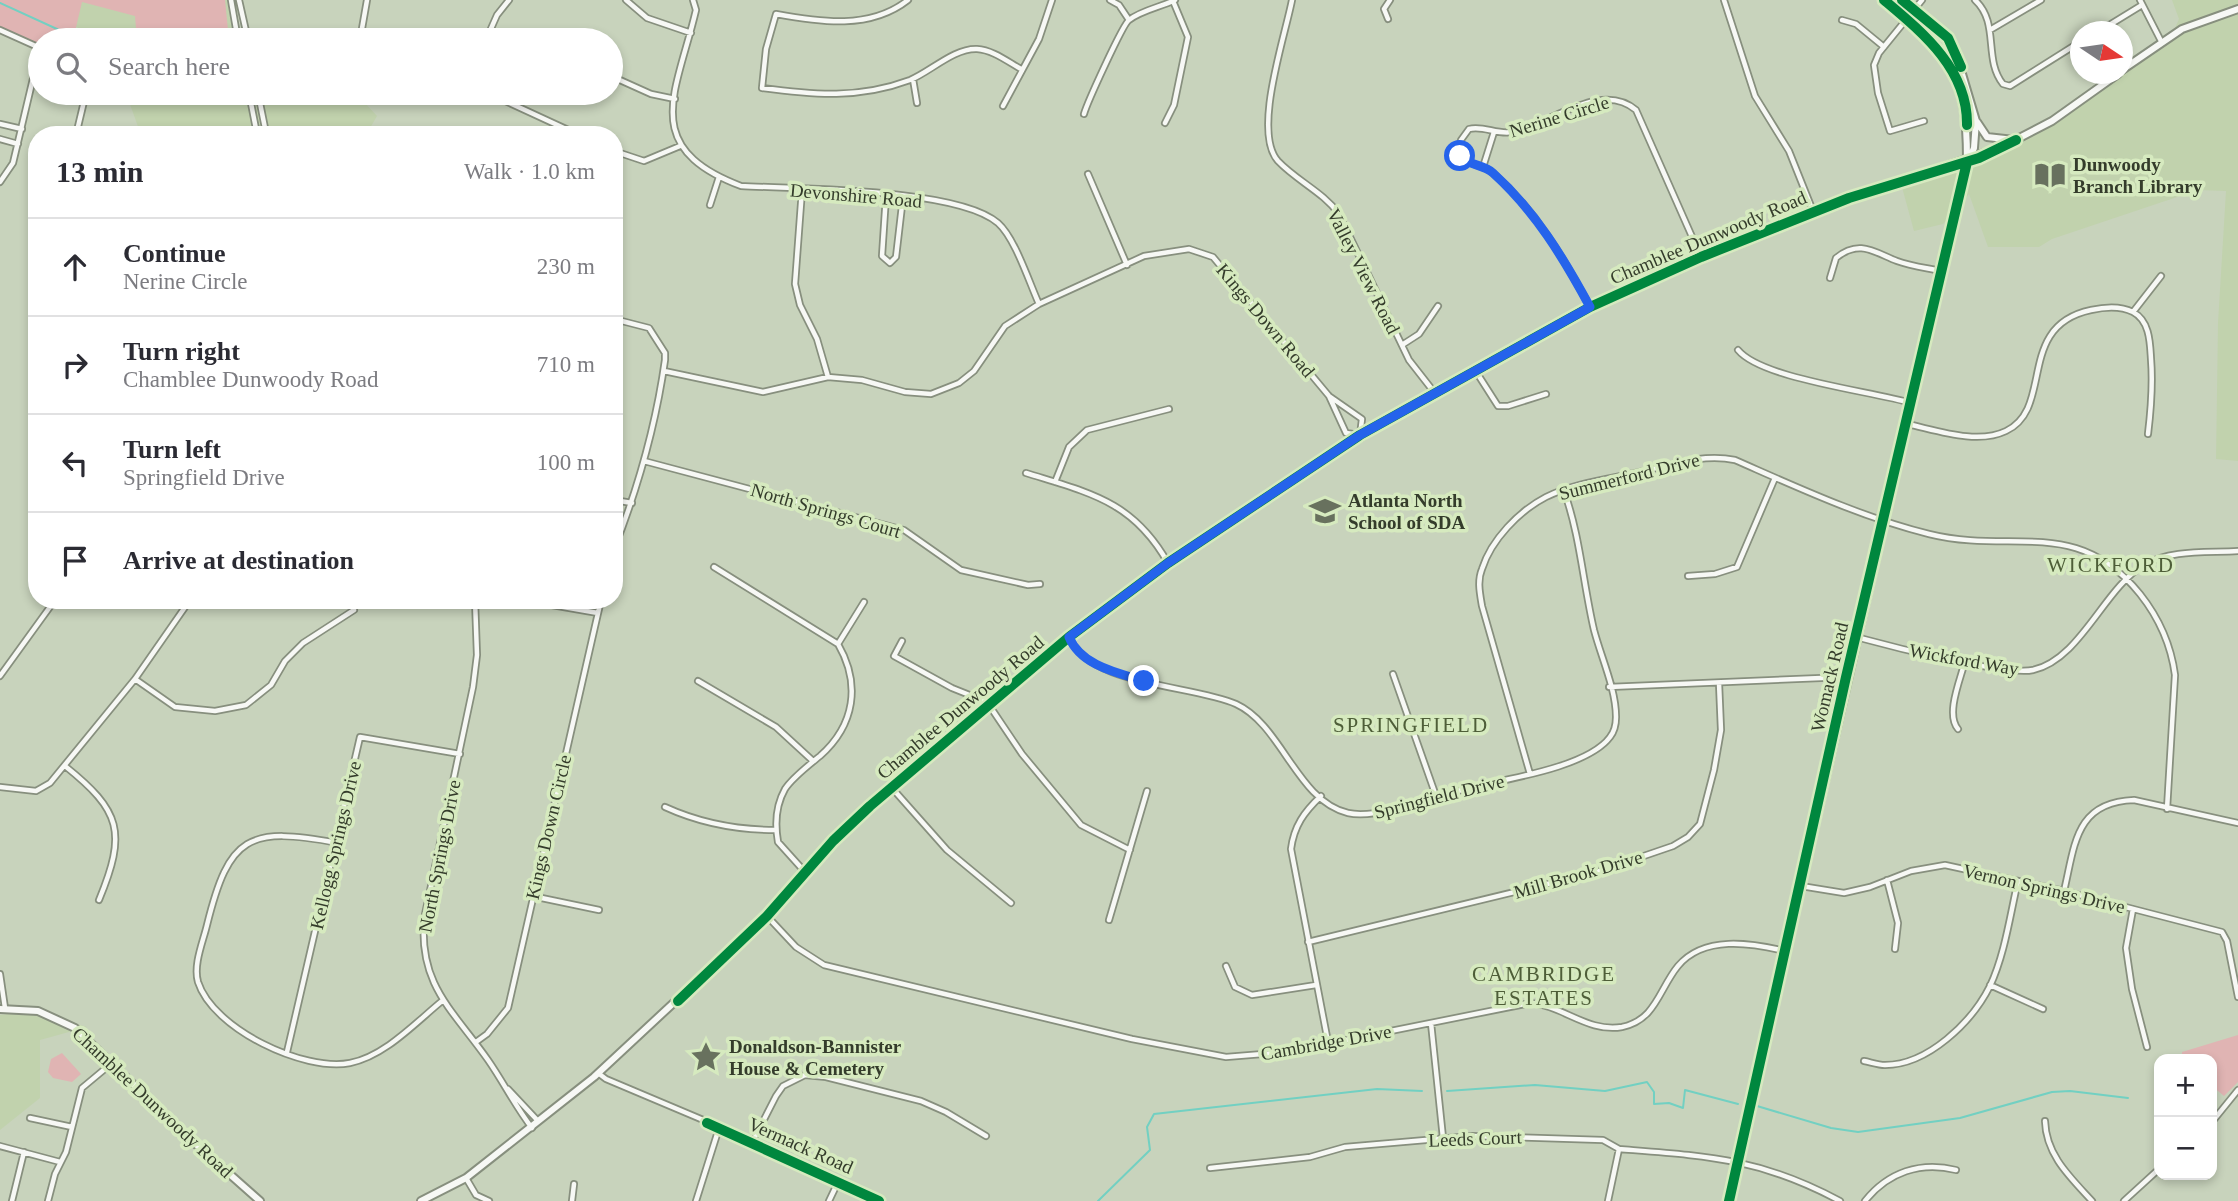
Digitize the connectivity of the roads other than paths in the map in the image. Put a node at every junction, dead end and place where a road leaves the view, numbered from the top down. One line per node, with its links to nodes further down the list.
1 (231, 0): 27 (street)
2 (239, 0): 28 (street)
3 (367, 0): 29 (street)
4 (509, 0): 30 (street)
5 (626, 0): 33 (street)
6 (693, 0): 33 (street)
7 (908, 0): 40 (street)
8 (1052, 0): 39 (street)
9 (1110, 0): 24 (street)
10 (1293, 0): 87 (street, Valley View Road)
11 (1390, 0): 22 (street)
12 (1724, 0): 76 (street)
13 (1884, 0): 23 (street)
14 (1902, 0): 20 (street)
15 (1922, 0): 20 (street)
16 (1975, 0): 32 (street)
17 (2041, 0): 32 (street)
18 (1174, 1): 24 (street); 54 (street)
19 (2141, 2): 26 (street); 34 (street)
20 (1914, 9): 23 (street); 53 (street)
21 (2238, 9): 34 (street)
22 (1388, 19)
23 (1907, 19): 36 (street); 67 (street)
24 (1129, 20): 51 (street)
25 (1842, 20): 36 (street)
26 (2114, 21)
27 (237, 28)
28 (245, 28)
29 (362, 28)
30 (491, 28)
31 (0, 30): 35 (street)
32 (1990, 30): 37 (street)
33 (691, 33): 43 (street)
34 (2161, 41): 38 (street)
35 (28, 43)
36 (1884, 47): 52 (street)
37 (2070, 49)
38 (2133, 62)
39 (1021, 69): 40 (street); 50 (street)
40 (913, 79): 45 (street)
41 (623, 81): 43 (street)
42 (2104, 84): 63 (street, Chamblee Dunwoody Road)
43 (675, 99): 65 (street)
44 (28, 102): 60 (street)
45 (916, 103)
46 (83, 105): 56 (street)
47 (251, 105): 57 (street)
48 (260, 105): 58 (street)
49 (514, 105): 59 (street)
50 (1003, 106)
51 (1084, 114)
52 (1924, 121)
53 (1976, 121): 63 (street); 67 (street)
54 (1165, 123)
55 (0, 124): 60 (street)
56 (78, 126)
57 (255, 126)
58 (265, 126)
59 (560, 126)
60 (22, 129): 64 (street)
61 (1493, 132): 68 (street); 68 (street, Nerine Circle); 77 (street, Nerine Circle)
62 (0, 139): 64 (street)
63 (2016, 140): 67 (street, Chamblee Dunwoody Road)
64 (18, 144): 71 (street)
65 (680, 146): 66 (street); 70 (street, Devonshire Road)
66 (623, 153)
67 (1967, 162): 76 (street, Chamblee Dunwoody Road); 79 (street, Womack Road)
68 (1483, 167): 84 (street, Nerine Circle)
69 (1088, 174): 78 (street)
70 (719, 177): 72 (street, Devonshire Road); 75 (street)
71 (0, 182)
72 (802, 190): 73 (street, Devonshire Road); 91 (street)
73 (886, 196): 74 (street, Devonshire Road); 74 (street)
74 (903, 197): 82 (street, Devonshire Road)
75 (710, 205)
76 (1813, 211): 77 (street, Chamblee Dunwoody Road)
77 (1700, 257): 84 (street, Chamblee Dunwoody Road)
78 (1127, 265): 82 (street, Kings Down Road); 94 (street, Kings Down Road)
79 (1941, 271): 81 (street); 95 (street, Womack Road)
80 (2161, 276): 85 (street)
81 (1829, 278)
82 (1039, 304): 91 (street, Kings Down Road)
83 (1437, 306): 87 (street)
84 (1590, 307): 90 (street, Chamblee Dunwoody Road)
85 (2133, 312): 97 (street); 98 (street)
86 (623, 321): 89 (street)
87 (1402, 345): 92 (street, Valley View Road)
88 (1738, 350): 95 (street)
89 (664, 370): 91 (street, Kings Down Road); 100 (street)
90 (1475, 370): 92 (street, Chamblee Dunwoody Road); 93 (street)
91 (828, 377)
92 (1434, 392): 99 (street, Chamblee Dunwoody Road)
93 (1546, 394)
94 (1329, 396): 99 (street, Kings Down Road); 99 (street, Kings Down Road)
95 (1911, 403): 97 (street, Womack Road)
96 (1169, 409): 103 (street)
97 (1906, 424): 107 (street, Womack Road)
98 (2148, 434)
99 (1360, 435): 110 (street, Chamblee Dunwoody Road)
100 (644, 461): 106 (street); 114 (street, North Springs Court)
101 (1027, 473): 103 (street)
102 (1775, 478): 104 (street, Summerford Drive); 107 (street, Summerford Drive); 112 (street)
103 (1055, 482): 110 (street)
104 (1564, 490): 134 (street, Springfield Drive); 140 (street, Summerford Drive)
105 (623, 502): 106 (street)
106 (632, 503): 108 (street)
107 (1884, 522): 113 (street, Summerford Drive); 124 (street, Womack Road)
108 (623, 526)
109 (2238, 551): 113 (street, Wickford Way)
110 (1168, 563): 123 (street, Chamblee Dunwoody Road)
111 (714, 567): 126 (street)
112 (1688, 576)
113 (2127, 580): 127 (street, Wickford Way); 147 (street, Summerford Drive)
114 (1040, 584)
115 (864, 603): 126 (street)
116 (48, 609): 129 (street)
117 (184, 609): 131 (street)
118 (475, 609): 137 (street, North Springs Drive)
119 (575, 609): 122 (street)
120 (599, 609): 122 (street, Kings Down Circle)
121 (354, 610): 131 (street)
122 (598, 613): 157 (street, Kings Down Circle)
123 (1069, 637): 135 (street, Chamblee Dunwoody Road); 144 (street, Springfield Drive)
124 (1856, 637): 127 (street, Wickford Way); 130 (street, Womack Road)
125 (902, 641): 135 (street)
126 (838, 644): 138 (street)
127 (1965, 661): 136 (street)
128 (1393, 674): 145 (street)
129 (0, 676)
130 (1846, 677): 133 (street); 155 (street, Womack Road)
131 (135, 678): 139 (street)
132 (698, 681): 138 (street)
133 (1719, 683): 134 (street); 164 (street, Mill Brook Drive)
134 (1609, 687): 140 (street, Springfield Drive)
135 (989, 706): 142 (street, Chamblee Dunwoody Road); 151 (street)
136 (1958, 729)
137 (460, 754): 150 (street, Kellogg Springs Drive); 172 (street, North Springs Drive)
138 (813, 761): 149 (street)
139 (65, 766): 141 (street); 158 (street)
140 (1530, 774): 145 (street, Springfield Drive)
141 (0, 787)
142 (892, 788): 152 (street, Chamblee Dunwoody Road); 159 (street)
143 (1147, 791): 151 (street)
144 (1321, 796): 145 (street, Springfield Drive); 164 (street)
145 (1436, 796)
146 (665, 807): 149 (street)
147 (2167, 809): 148 (street); 156 (street)
148 (2238, 823)
149 (776, 830): 152 (street)
150 (338, 843): 179 (street, Kellogg Springs Drive); 179 (street)
151 (1130, 850): 163 (street)
152 (805, 872): 162 (street, Chamblee Dunwoody Road)
153 (1887, 880): 154 (street, Vernon Springs Drive); 155 (street, Vernon Springs Drive); 165 (street)
154 (2018, 881): 156 (street, Vernon Springs Drive); 170 (street)
155 (1800, 885): 166 (street, Womack Road)
156 (2064, 891): 160 (street, Vernon Springs Drive)
157 (532, 896): 161 (street); 176 (street, Kings Down Circle)
158 (99, 900)
159 (1011, 903)
160 (2133, 909): 171 (street, Vernon Springs Drive); 178 (street)
161 (600, 910)
162 (767, 916): 177 (street, Cambridge Drive); 182 (street, Chamblee Dunwoody Road)
163 (1109, 920)
164 (1308, 942): 169 (street)
165 (1895, 949)
166 (1785, 951): 175 (street, Cambridge Drive); 198 (street, Womack Road)
167 (1226, 966): 169 (street)
168 (0, 974): 173 (street)
169 (1316, 985): 177 (street)
170 (1990, 985): 174 (street); 180 (street)
171 (2238, 997)
172 (442, 1001): 176 (street, North Springs Drive); 179 (street)
173 (3, 1009): 181 (street, Chamblee Dunwoody Road)
174 (2043, 1009)
175 (1432, 1023): 177 (street, Cambridge Drive); 193 (street)
176 (476, 1042): 183 (street, North Springs Drive)
177 (1328, 1042)
178 (2147, 1048)
179 (287, 1052)
180 (1864, 1060)
181 (113, 1063): 189 (street); 208 (street, Chamblee Dunwoody Road)
182 (598, 1073): 188 (street, Chamblee Dunwoody Road); 191 (street, Vermack Road)
183 (508, 1089): 188 (street, North Springs Drive); 190 (street, North Springs Drive)
184 (2238, 1090): 185 (street)
185 (2216, 1117)
186 (30, 1118): 189 (street)
187 (2045, 1121): 219 (street)
188 (540, 1122): 190 (street, Chamblee Dunwoody Road)
189 (72, 1127): 199 (street)
190 (532, 1128): 203 (street, Chamblee Dunwoody Road)
191 (719, 1128): 194 (street, Vermack Road); 212 (street)
192 (986, 1136): 194 (street)
193 (1443, 1138): 196 (street, Leeds Court); 200 (street, Leeds Court)
194 (753, 1142): 204 (street, Vermack Road)
195 (0, 1146): 197 (street)
196 (1619, 1149): 198 (street, Leeds Court); 215 (street)
197 (24, 1152): 199 (street); 206 (street)
198 (1738, 1160): 216 (street, Womack Road); 217 (street, Leeds Court)
199 (60, 1162): 207 (street)
200 (1210, 1168)
201 (1955, 1170): 218 (street)
202 (2154, 1174): 220 (street)
203 (466, 1178): 209 (street, Chamblee Dunwoody Road); 210 (street)
204 (839, 1180): 213 (street); 214 (street, Vermack Road)
205 (574, 1184): 211 (street)
206 (12, 1201)
207 (48, 1201)
208 (260, 1201)
209 (421, 1201)
210 (489, 1201)
211 (572, 1201)
212 (696, 1201)
213 (829, 1201)
214 (880, 1201)
215 (1608, 1201)
216 (1729, 1201)
217 (1840, 1201)
218 (1866, 1201)
219 (2092, 1201)
220 (2124, 1201)

